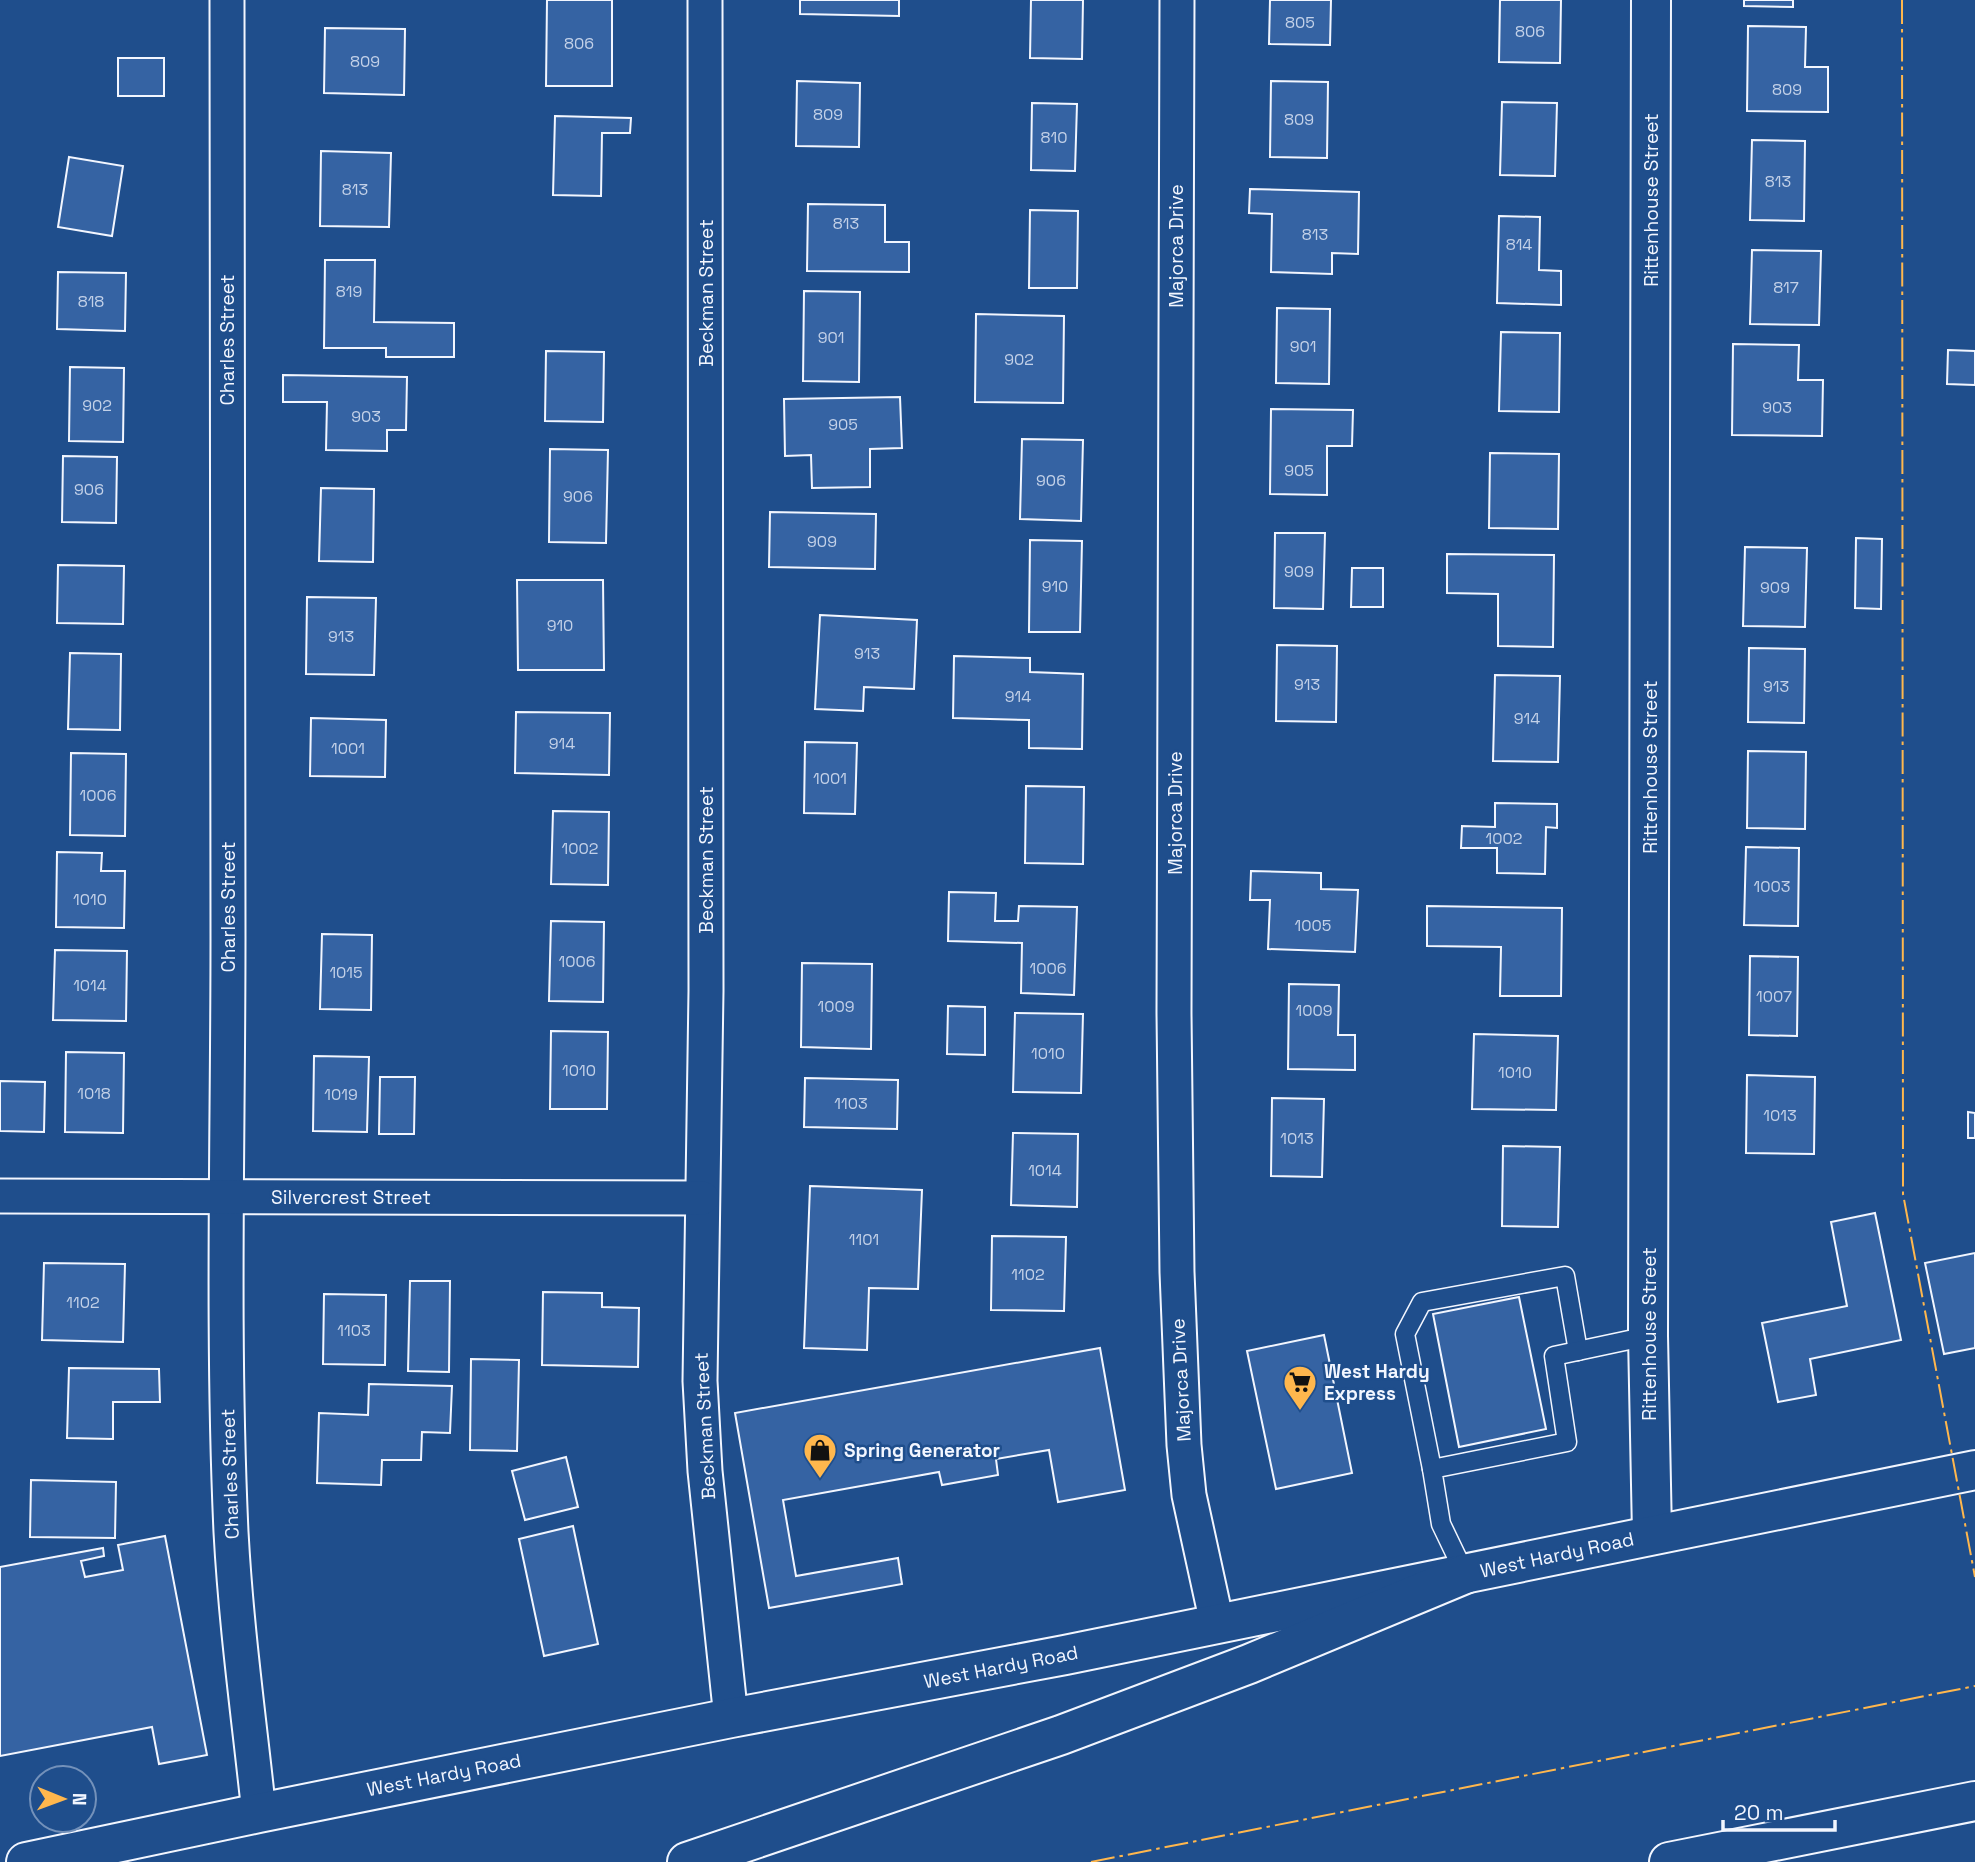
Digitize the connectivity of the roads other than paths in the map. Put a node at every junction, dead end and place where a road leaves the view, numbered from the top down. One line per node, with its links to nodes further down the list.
1 (227, 0): 6 (street, Charles Street)
2 (705, 0): 7 (street, Beckman Street)
3 (1177, 0): 14 (street, Majorca Drive)
4 (1651, 0): 8 (main road, Rittenhouse Street)
5 (0, 1196): 6 (street, Silvercrest Street)
6 (225, 1197): 7 (street, Silvercrest Street); 17 (street, Charles Street)
7 (702, 1198): 15 (street, Beckman Street)
8 (1648, 1336): 9 (lane); 12 (main road, Rittenhouse Street)
9 (1578, 1351): 10 (lane); 10 (lane)
10 (1432, 1469): 13 (lane)
11 (1975, 1470): 12 (main road, West Hardy Road)
12 (1652, 1534): 13 (main road, West Hardy Road)
13 (1465, 1574): 14 (main road, West Hardy Road); 19 (main road)
14 (1217, 1623): 15 (main road, West Hardy Road)
15 (731, 1718): 17 (main road, West Hardy Road)
16 (1975, 1801): 20 (main road)
17 (259, 1813): 18 (main road, West Hardy Road)
18 (26, 1862)
19 (687, 1862)
20 (1669, 1862)

